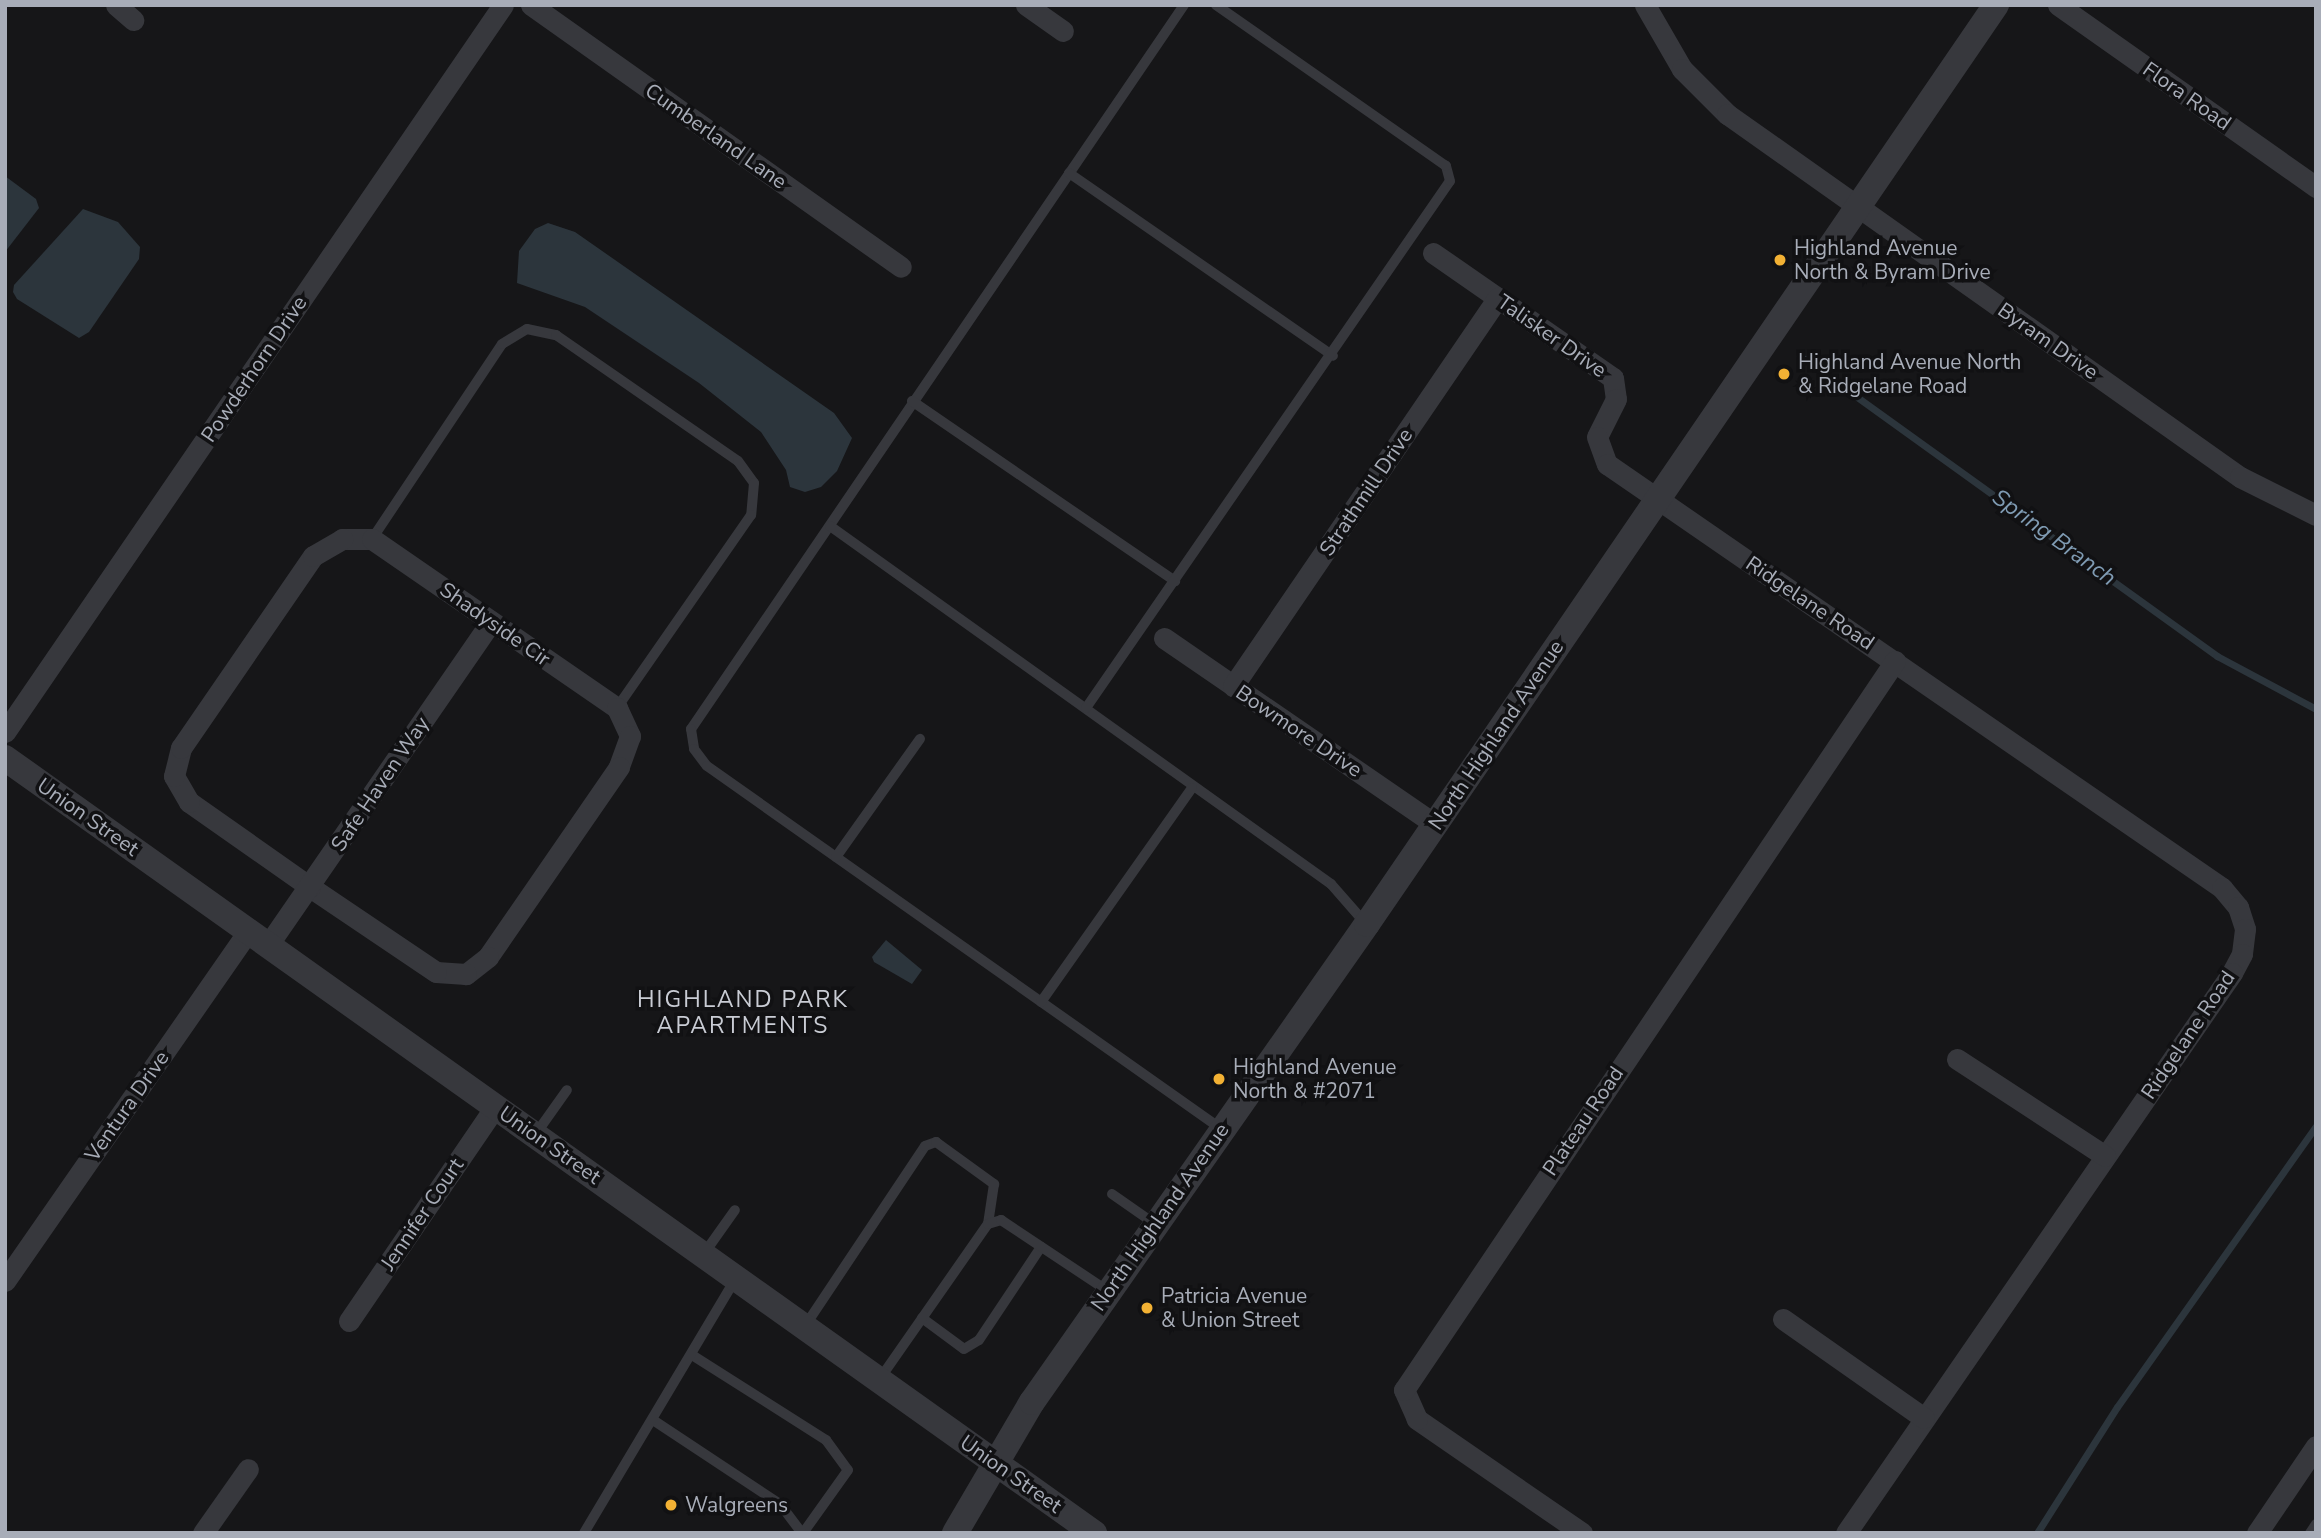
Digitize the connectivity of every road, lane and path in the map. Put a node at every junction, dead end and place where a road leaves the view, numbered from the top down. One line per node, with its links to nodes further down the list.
1 (116, 5): 10 (street)
2 (503, 5): 31 (street, Powderhorn Drive)
3 (531, 5): 16 (street, Cumberland Lane)
4 (1026, 5): 11 (street)
5 (1184, 5): 12 (lane)
6 (1216, 5): 18 (lane)
7 (1644, 5): 14 (street, Byram Drive)
8 (1996, 5): 14 (street, North Highland Avenue)
9 (2058, 5): 13 (street, Flora Road)
10 (133, 20)
11 (1063, 31)
12 (1069, 173): 18 (lane); 19 (lane)
13 (2316, 187)
14 (1859, 206): 20 (street, North Highland Avenue); 21 (street, Byram Drive)
15 (1433, 253): 17 (street, Talisker Drive)
16 (901, 267)
17 (1498, 298): 20 (street, Talisker Drive); 28 (street, Strathmill Drive)
18 (1332, 356): 24 (lane)
19 (912, 401): 22 (lane); 24 (lane)
20 (1658, 499): 27 (street, Ridgelane Road); 35 (street, North Highland Avenue)
21 (2316, 515)
22 (830, 526): 30 (lane); 36 (lane)
23 (372, 538): 25 (street, Shadyside Cir); 29 (lane); 37 (street)
24 (1175, 581): 30 (lane)
25 (491, 622): 29 (street, Shadyside Cir); 37 (street, Safe Haven Way)
26 (1164, 638): 28 (street, Bowmore Drive)
27 (1895, 661): 46 (street, Ridgelane Road); 73 (street, Plateau Road)
28 (1233, 686): 35 (street, Bowmore Drive)
29 (617, 708): 37 (street)
30 (1086, 708): 34 (lane)
31 (5, 732)
32 (920, 738): 36 (lane)
33 (8, 766): 39 (street, Union Street)
34 (1192, 788): 38 (lane); 40 (lane)
35 (1435, 824): 38 (street, North Highland Avenue)
36 (836, 858): 40 (lane)
37 (310, 887): 39 (street, Safe Haven Way)
38 (1367, 924): 44 (street, North Highland Avenue)
39 (258, 938): 43 (street, Union Street); 54 (street, Ventura Drive)
40 (1041, 1002): 44 (lane)
41 (1957, 1059): 46 (street)
42 (567, 1090): 45 (lane)
43 (495, 1107): 45 (street, Union Street); 58 (street, Jennifer Court)
44 (1220, 1128): 50 (street, North Highland Avenue)
45 (535, 1135): 52 (street, Union Street)
46 (2105, 1156): 62 (street, Ridgelane Road)
47 (1112, 1194): 50 (lane)
48 (734, 1210): 52 (lane)
49 (988, 1224): 51 (lane); 56 (lane); 59 (lane)
50 (1155, 1224): 55 (street, North Highland Avenue)
51 (1041, 1247): 55 (lane); 56 (lane)
52 (703, 1255): 53 (street, Union Street)
53 (736, 1278): 59 (street, Union Street); 60 (lane)
54 (5, 1281)
55 (1108, 1291): 65 (street, North Highland Avenue)
56 (922, 1318): 61 (lane)
57 (1783, 1320): 62 (street)
58 (349, 1321)
59 (804, 1327): 61 (street, Union Street)
60 (692, 1355): 63 (lane); 70 (lane)
61 (879, 1380): 65 (street, Union Street)
62 (1924, 1418): 74 (street, Ridgelane Road)
63 (653, 1420): 69 (lane); 70 (lane)
64 (2316, 1446): 75 (street)
65 (997, 1464): 71 (street, North Highland Avenue); 72 (street, Union Street)
66 (248, 1469): 68 (street)
67 (2316, 1524): 76 (lane)
68 (203, 1533)
69 (584, 1533)
70 (802, 1533)
71 (955, 1533)
72 (1094, 1533)
73 (1582, 1533)
74 (1846, 1533)
75 (2257, 1533)
76 (2310, 1533)

